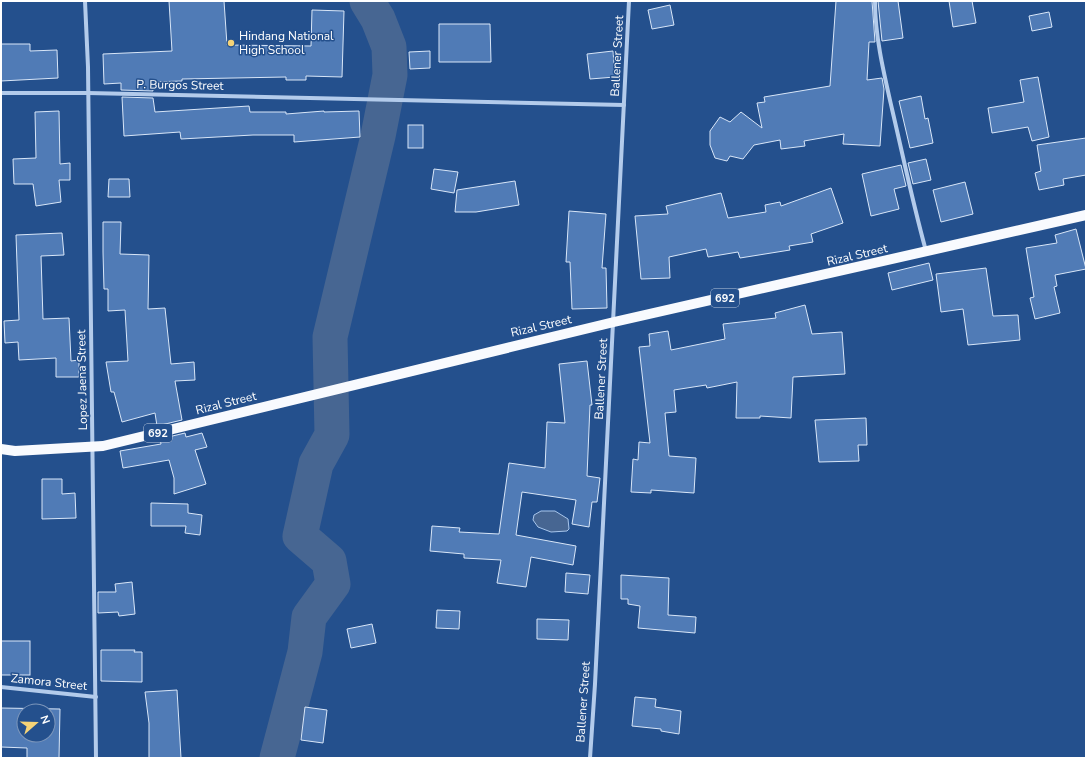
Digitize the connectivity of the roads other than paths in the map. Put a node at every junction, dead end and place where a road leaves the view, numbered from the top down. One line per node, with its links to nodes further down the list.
1 (85, 1): 5 (street, Lopez Jaena Street)
2 (629, 1): 6 (street, Ballener Street)
3 (875, 1): 8 (street)
4 (1, 93): 5 (street, P. Burgos Street)
5 (88, 93): 6 (street, P. Burgos Street); 10 (street, Lopez Jaena Street)
6 (624, 105): 9 (street, Ballener Street)
7 (1086, 216): 8 (main road, Rizal Street / 692)
8 (926, 253): 9 (main road, Rizal Street / 692)
9 (614, 322): 10 (main road, Rizal Street / 692); 15 (street, Ballener Street)
10 (94, 448): 11 (main road, Rizal Street / 692); 13 (street, Lopez Jaena Street)
11 (1, 449)
12 (1, 687): 13 (street, Zamora Street)
13 (96, 697): 14 (street, Lopez Jaena Street)
14 (96, 758)
15 (590, 758)

